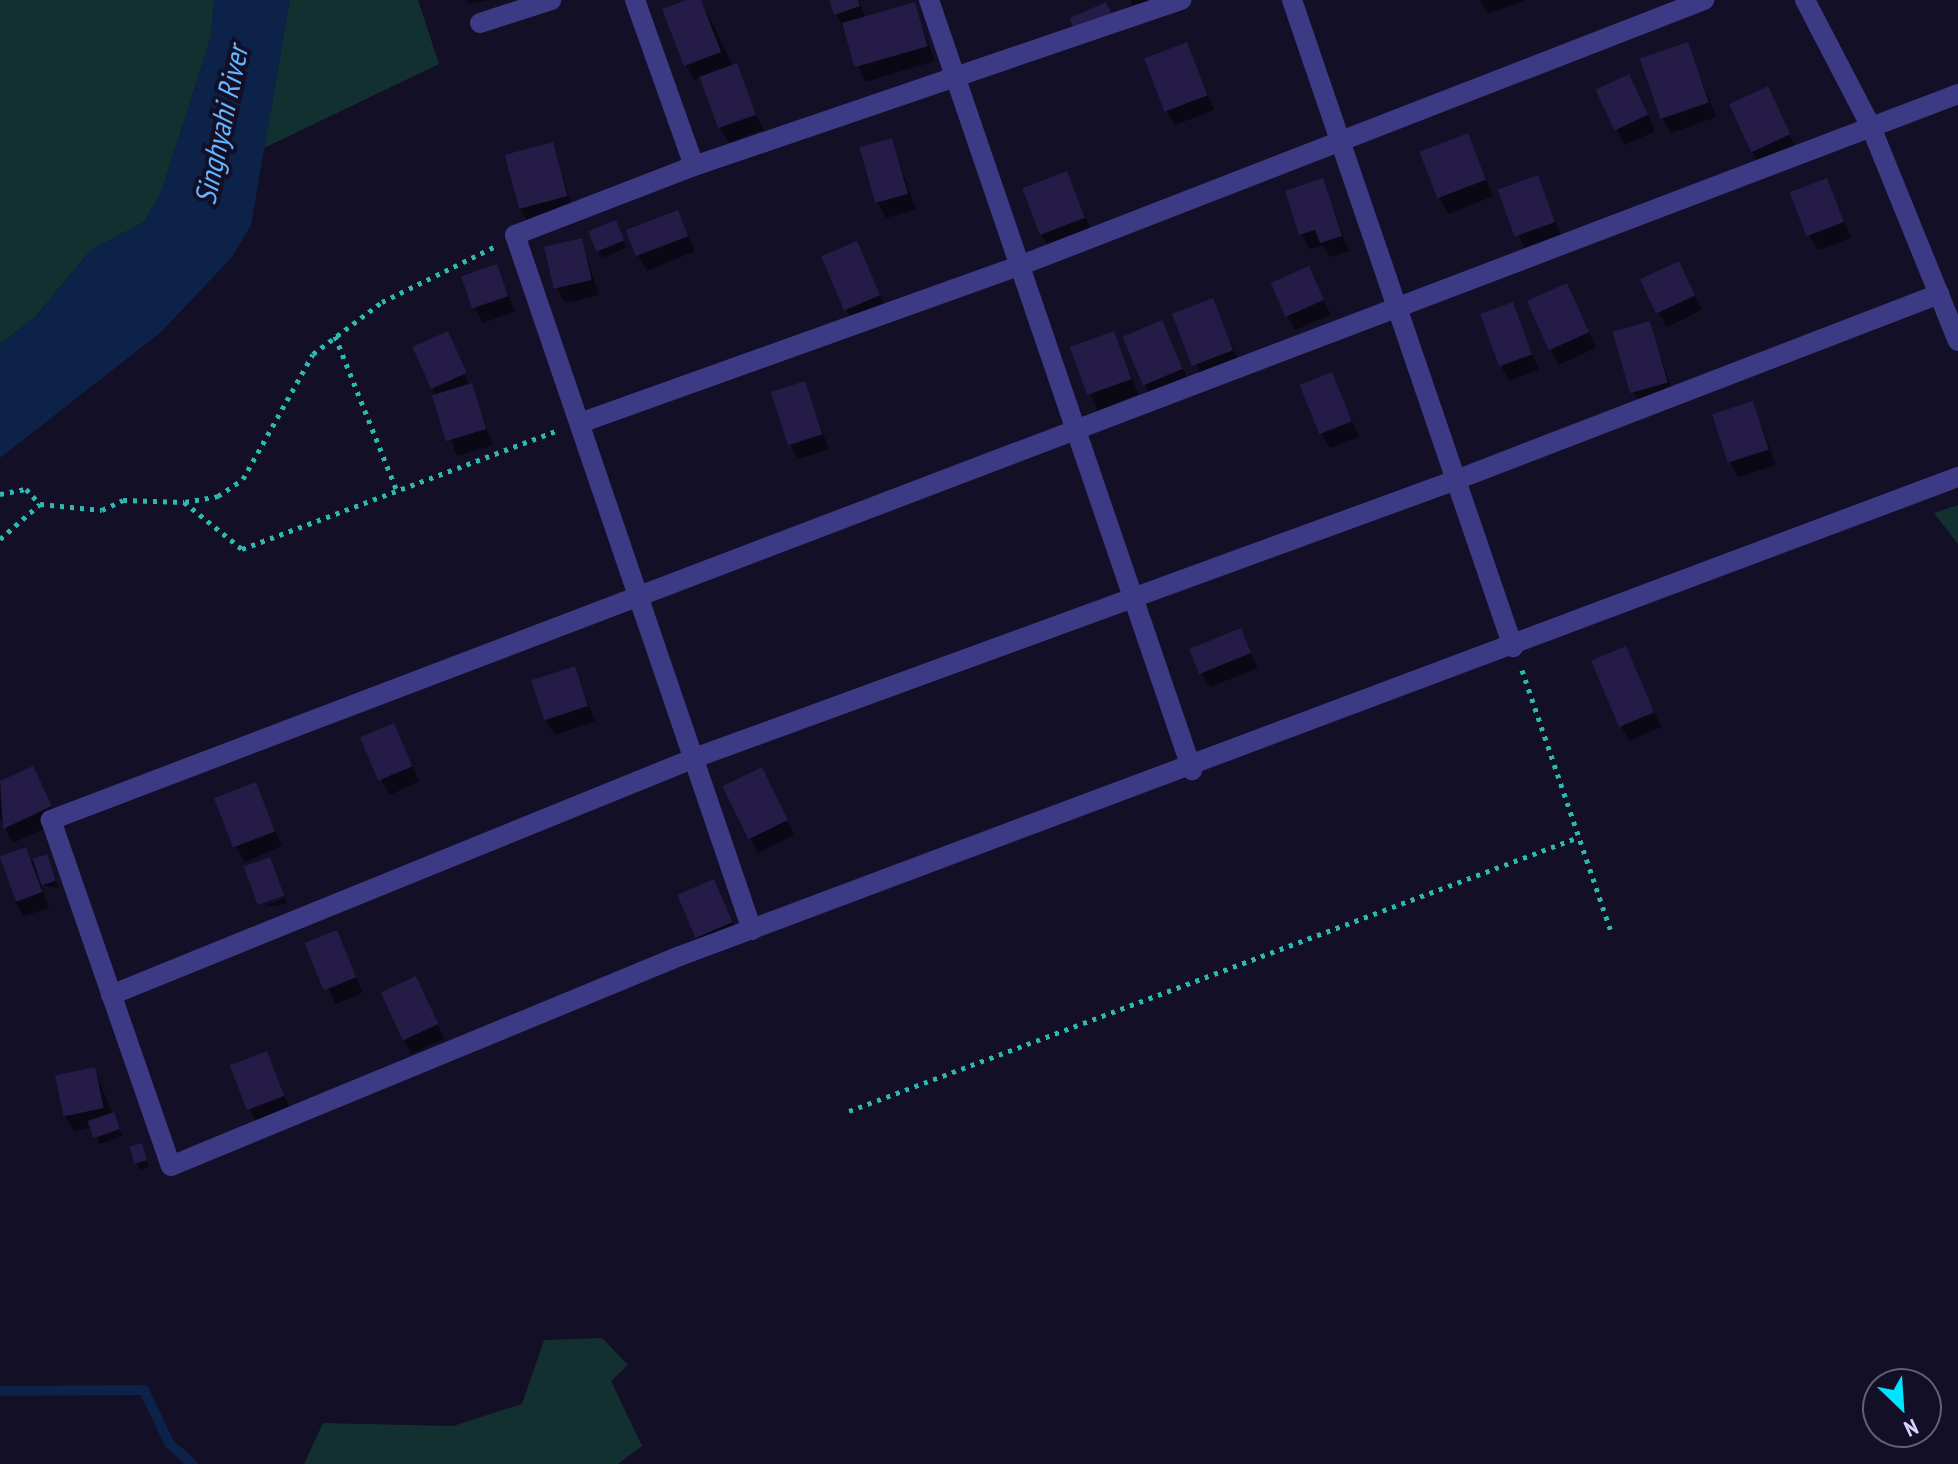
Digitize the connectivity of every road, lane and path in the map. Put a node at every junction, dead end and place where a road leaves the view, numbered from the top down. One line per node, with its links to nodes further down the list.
1 (551, 0): 8 (street)
2 (635, 0): 13 (street)
3 (929, 0): 9 (street)
4 (1181, 0): 9 (street)
5 (1292, 0): 12 (street)
6 (1704, 0): 12 (street)
7 (1805, 0): 11 (street)
8 (480, 23)
9 (955, 78): 13 (street); 15 (street)
10 (1958, 94): 11 (street)
11 (1871, 127): 16 (street); 17 (street)
12 (1343, 144): 15 (street); 17 (street)
13 (694, 166): 20 (street)
14 (465, 264): 18 (path)
15 (1019, 266): 20 (street); 21 (street)
16 (1939, 294): 19 (street); 23 (street)
17 (1395, 307): 21 (street); 23 (street)
18 (335, 336): 24 (path); 26 (path)
19 (1958, 341)
20 (580, 423): 24 (path); 29 (street)
21 (1073, 430): 29 (street); 30 (street)
22 (1958, 477): 31 (street)
23 (1456, 480): 30 (street); 31 (street)
24 (397, 491): 26 (path)
25 (0, 494): 27 (path)
26 (184, 502): 27 (path)
27 (40, 504): 28 (path)
28 (0, 539)
29 (640, 590): 32 (street); 37 (street)
30 (1133, 600): 32 (street); 33 (street)
31 (1513, 647): 33 (street); 34 (path)
32 (697, 757): 35 (street); 37 (street)
33 (1192, 770): 35 (street)
34 (1579, 837): 36 (path); 38 (path)
35 (752, 930): 37 (street)
36 (1611, 931)
37 (111, 995)
38 (849, 1111)

